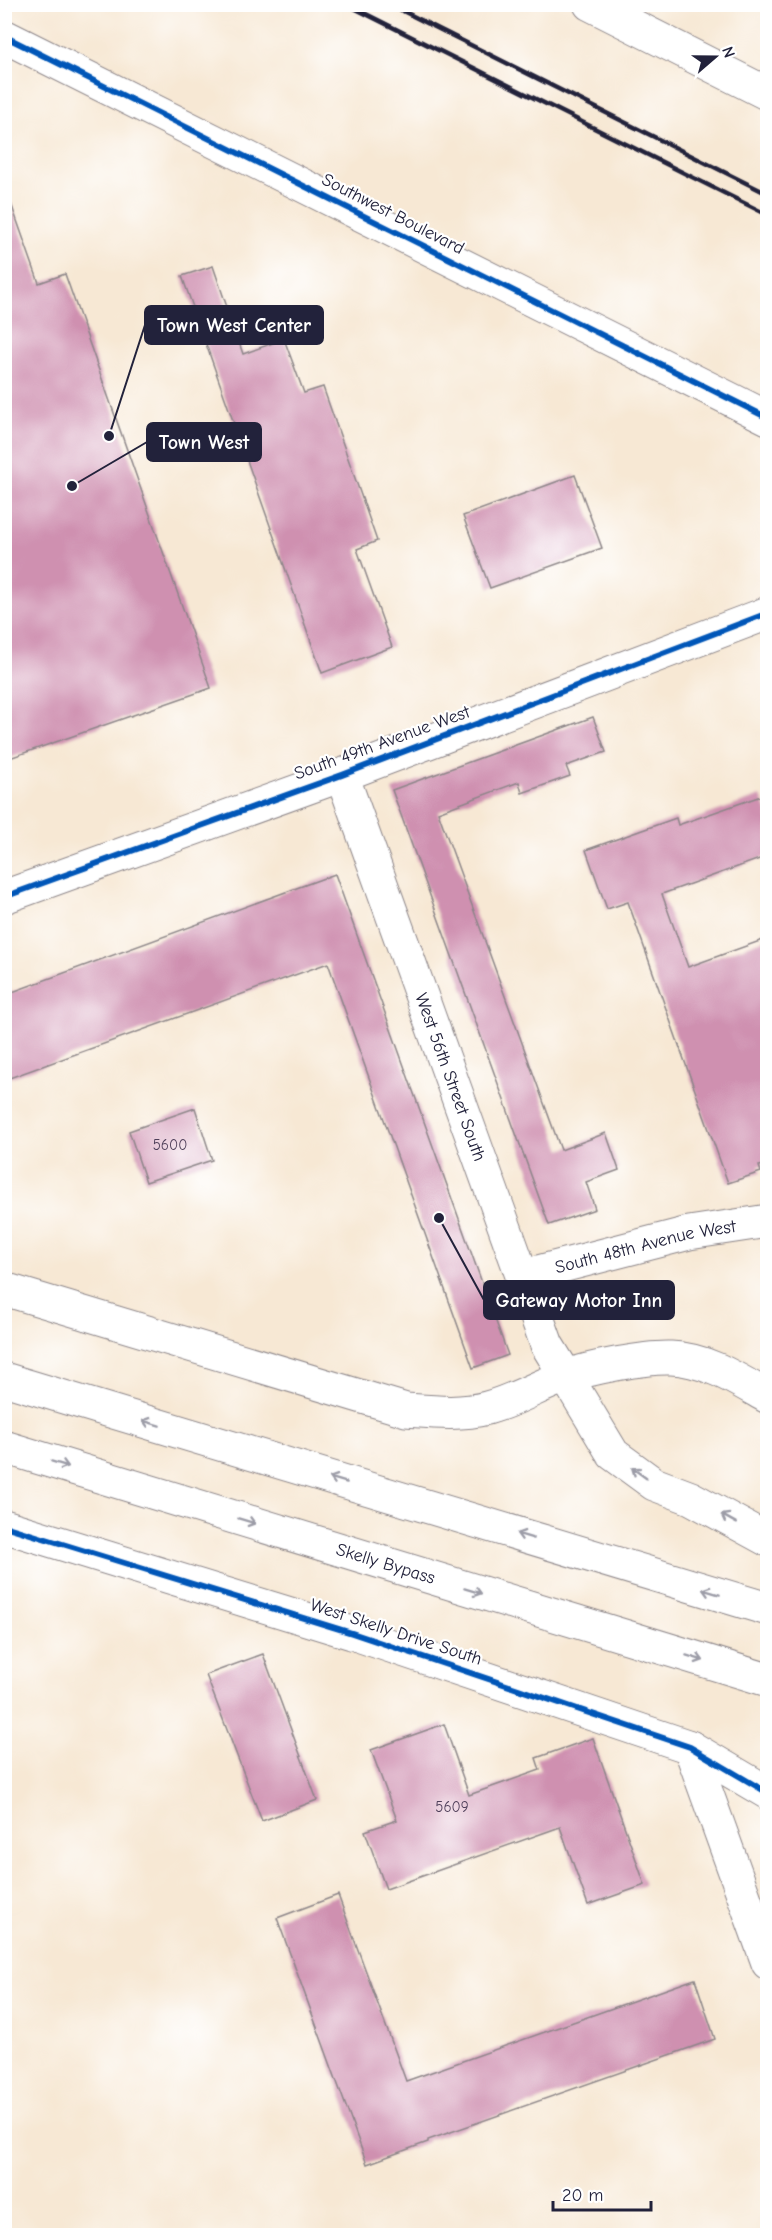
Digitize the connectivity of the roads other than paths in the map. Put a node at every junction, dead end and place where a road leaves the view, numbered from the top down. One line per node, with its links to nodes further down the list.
1 (590, 4): 3 (main road)
2 (4, 36): 4 (main road, Southwest Boulevard)
3 (768, 94)
4 (768, 418)
5 (768, 614): 6 (main road, South 49th Avenue West)
6 (342, 775): 7 (main road, South 49th Avenue West); 9 (main road, West 56th Street South)
7 (4, 897)
8 (768, 1221): 9 (main road, South 48th Avenue West)
9 (523, 1276): 11 (main road, West 56th Street South)
10 (4, 1289): 11 (main road)
11 (566, 1376): 13 (main road); 16 (main road, West 56th Street South, one-way to 11)
12 (4, 1379): 17 (main road, one-way to 12)
13 (768, 1397)
14 (4, 1447): 18 (main road, Skelly Bypass, one-way to 18)
15 (4, 1526): 19 (main road, West Skelly Drive South)
16 (768, 1540)
17 (768, 1609)
18 (768, 1680)
19 (690, 1747): 20 (main road, West Skelly Drive South); 22 (main road)
20 (768, 1793)
21 (768, 1897): 22 (main road)
22 (755, 1929): 23 (main road)
23 (768, 1963)

